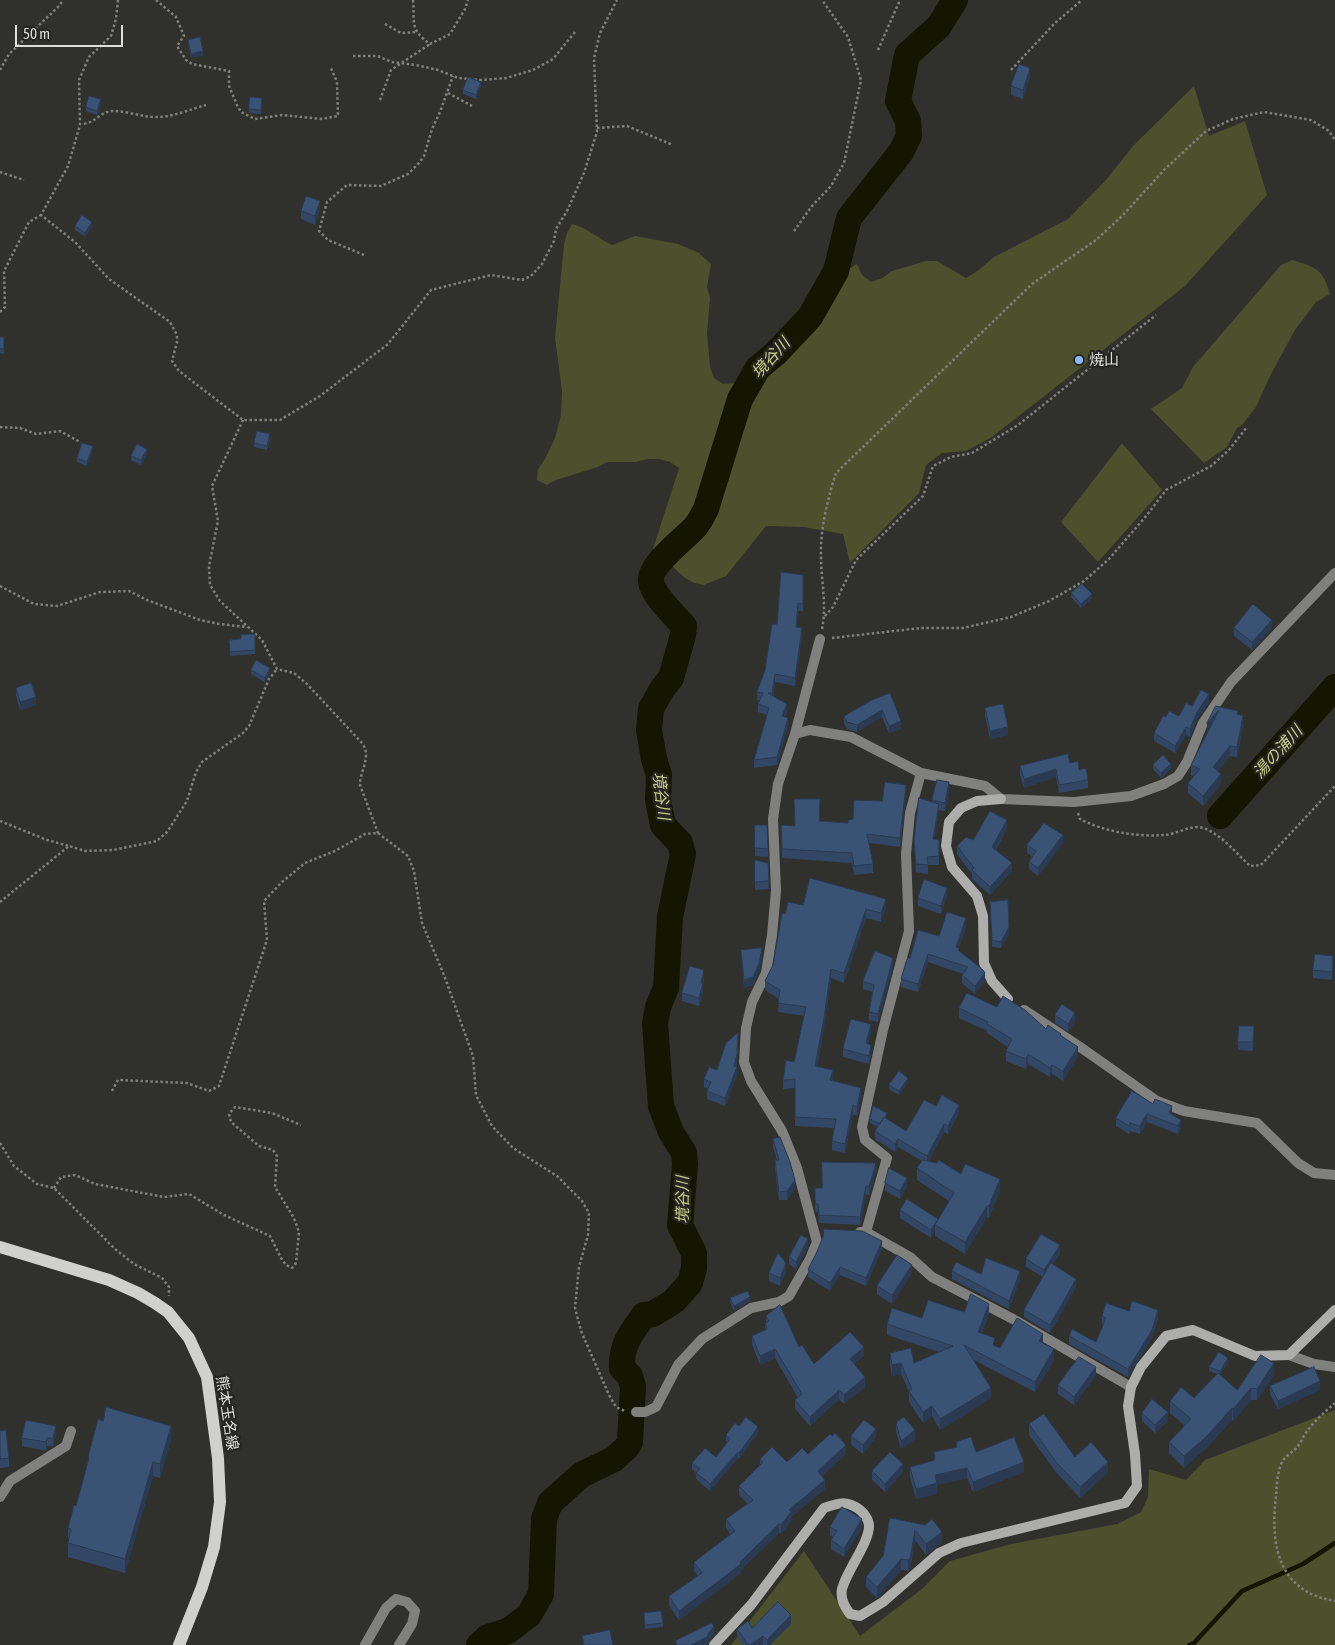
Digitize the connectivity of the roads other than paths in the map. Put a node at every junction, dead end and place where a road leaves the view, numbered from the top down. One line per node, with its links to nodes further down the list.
1 (1335, 573): 5 (street)
2 (820, 639): 3 (street)
3 (795, 734): 4 (street); 14 (street)
4 (921, 773): 5 (street); 8 (street)
5 (1001, 799): 6 (street)
6 (1335, 1175)
7 (848, 1231): 8 (street)
8 (866, 1232): 13 (street)
9 (0, 1247): 17 (main road, 熊本玉名線)
10 (1335, 1310): 11 (street)
11 (1289, 1355): 12 (street); 13 (street)
12 (1335, 1367)
13 (1130, 1387): 20 (street)
14 (633, 1412)
15 (71, 1431): 16 (street)
16 (0, 1497)
17 (179, 1645)
18 (365, 1645): 19 (street)
19 (399, 1645)
20 (714, 1645)

